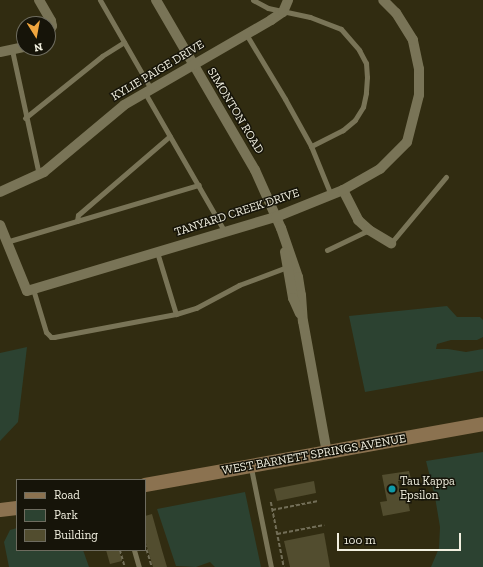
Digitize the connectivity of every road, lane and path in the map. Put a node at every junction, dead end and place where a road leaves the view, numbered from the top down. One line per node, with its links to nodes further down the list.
1 (39, 0): 8 (street)
2 (100, 0): 10 (lane)
3 (156, 0): 14 (street, SIMONTON ROAD)
4 (253, 0): 7 (lane)
5 (288, 0): 7 (street)
6 (382, 0): 22 (street, TANYARD CREEK DRIVE)
7 (283, 12): 9 (street, KYLIE PAIGE DRIVE); 18 (lane)
8 (48, 16)
9 (246, 34): 14 (street, KYLIE PAIGE DRIVE); 18 (lane)
10 (124, 42): 15 (lane); 16 (lane)
11 (16, 49): 12 (street)
12 (12, 50): 13 (street); 16 (lane)
13 (0, 52)
14 (193, 65): 15 (street, KYLIE PAIGE DRIVE); 25 (street, SIMONTON ROAD)
15 (148, 91): 17 (lane); 19 (street, KYLIE PAIGE DRIVE)
16 (25, 118): 19 (lane)
17 (170, 136): 21 (lane); 26 (lane)
18 (311, 146): 24 (lane)
19 (39, 175): 23 (street, KYLIE PAIGE DRIVE)
20 (446, 177): 32 (lane)
21 (199, 185): 26 (lane); 29 (lane)
22 (343, 190): 24 (street, TANYARD CREEK DRIVE); 28 (street)
23 (0, 192)
24 (331, 195): 25 (street, TANYARD CREEK DRIVE)
25 (276, 217): 29 (street, TANYARD CREEK DRIVE); 30 (street, SIMONTON ROAD)
26 (77, 221): 31 (lane)
27 (0, 225): 31 (street)
28 (369, 230): 32 (street); 33 (lane)
29 (225, 232): 34 (street, TANYARD CREEK DRIVE)
30 (284, 238): 35 (street, SIMONTON ROAD); 38 (street, SIMONTON ROAD)
31 (6, 242): 36 (street)
32 (391, 243)
33 (328, 250)
34 (157, 252): 36 (street, TANYARD CREEK DRIVE); 37 (lane)
35 (287, 267): 37 (lane); 38 (street, SIMONTON ROAD)
36 (30, 290): 37 (lane)
37 (176, 314)
38 (303, 321): 40 (street, SIMONTON ROAD)
39 (483, 424): 40 (street, WEST BARNETT SPRINGS AVENUE)
40 (326, 453): 41 (street, WEST BARNETT SPRINGS AVENUE)
41 (250, 467): 42 (street, WEST BARNETT SPRINGS AVENUE); 56 (lane)
42 (146, 486)
43 (318, 501): 47 (path)
44 (271, 502): 47 (path)
45 (16, 508): 46 (street)
46 (0, 510)
47 (272, 510): 49 (path)
48 (324, 526): 49 (path)
49 (277, 534): 57 (path)
50 (146, 547): 55 (path)
51 (120, 551): 53 (path)
52 (134, 551): 54 (lane)
53 (125, 567)
54 (139, 567)
55 (152, 567)
56 (270, 567)
57 (284, 567)

